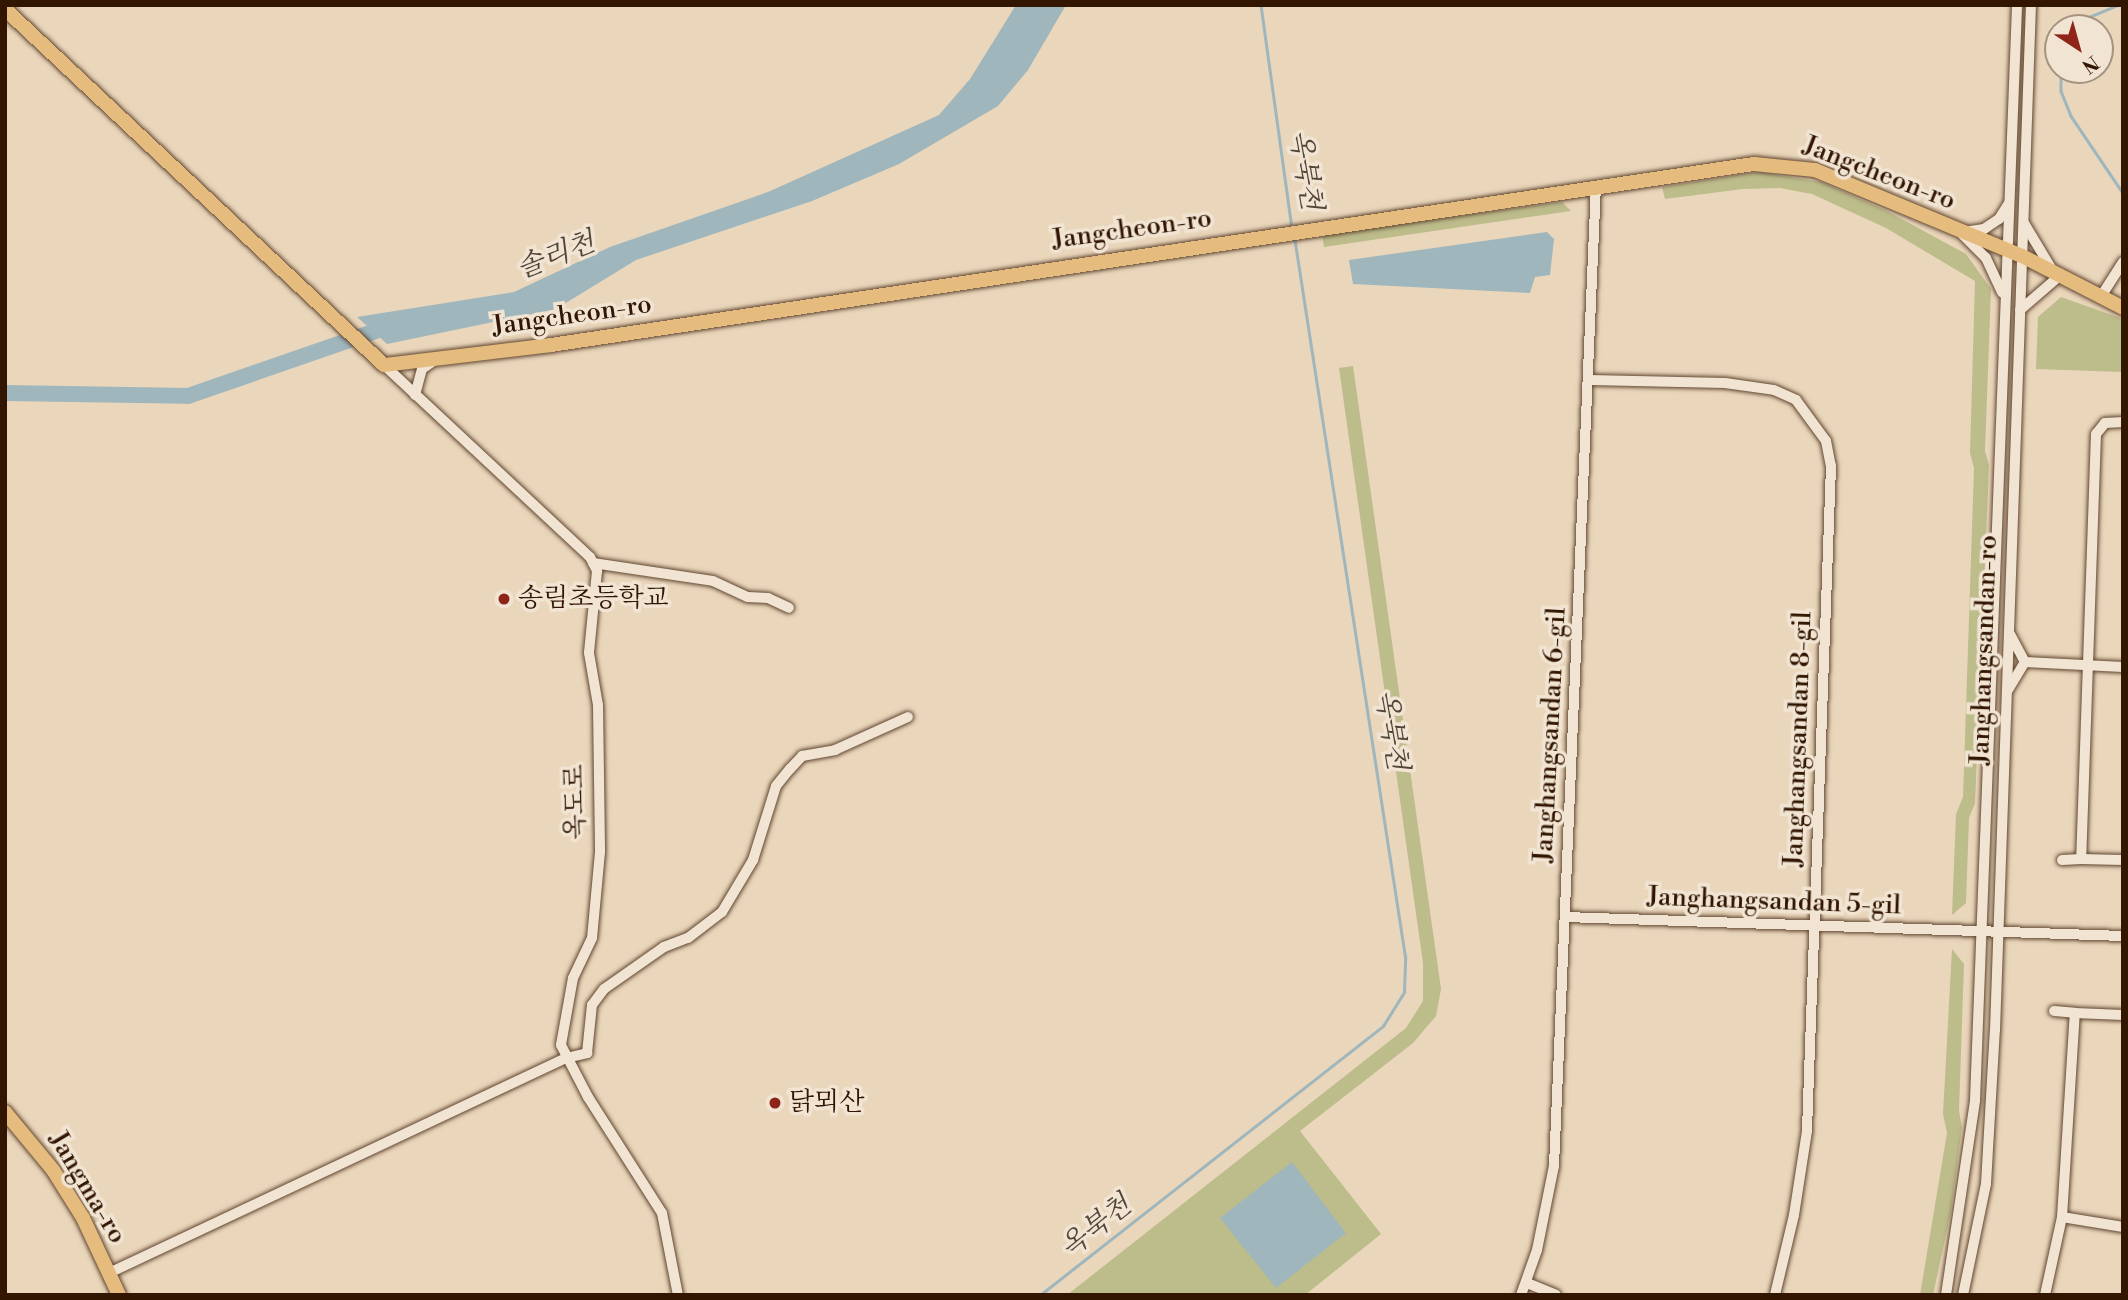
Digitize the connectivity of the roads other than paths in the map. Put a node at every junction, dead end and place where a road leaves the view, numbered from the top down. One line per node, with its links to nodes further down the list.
1 (2017, 5): 5 (street, Janghangsandan-ro)
2 (2031, 5): 6 (street, Janghangsandan-ro)
3 (5, 9): 16 (main road)
4 (1596, 186): 7 (main road, Jangcheon-ro); 15 (main road, Jangcheon-ro); 17 (street, Janghangsandan 6-gil)
5 (2010, 201): 7 (street); 8 (street, Janghangsandan-ro)
6 (2023, 221): 8 (street, Janghangsandan-ro); 10 (street)
7 (1961, 233): 8 (main road, Jangcheon-ro); 12 (street)
8 (2015, 254): 10 (main road, Jangcheon-ro); 12 (street, Janghangsandan-ro); 14 (street, Janghangsandan-ro)
9 (2123, 262): 11 (street)
10 (2057, 278): 11 (main road, Jangcheon-ro); 14 (street)
11 (2099, 299): 13 (main road, Jangcheon-ro)
12 (2005, 305): 33 (street, Janghangsandan-ro)
13 (2123, 308)
14 (2020, 310): 22 (street, Janghangsandan-ro)
15 (436, 359): 16 (main road, Jangcheon-ro); 18 (street)
16 (384, 365): 18 (street)
17 (1590, 380): 31 (street, Janghangsandan 6-gil); 32 (street, Janghangsandan 8-gil)
18 (415, 395): 20 (street)
19 (2123, 422): 24 (street)
20 (593, 563): 21 (street); 39 (street, 옥도로)
21 (789, 608)
22 (2009, 631): 23 (street); 26 (street, Janghangsandan-ro)
23 (2025, 662): 24 (street); 26 (street)
24 (2089, 666): 25 (street); 28 (street)
25 (2123, 667)
26 (2006, 694): 34 (street, Janghangsandan-ro)
27 (908, 717): 39 (street)
28 (2081, 859): 29 (street); 30 (street)
29 (2063, 860)
30 (2123, 860)
31 (1565, 917): 32 (street, Janghangsandan 5-gil); 44 (street, Janghangsandan 6-gil)
32 (1815, 926): 33 (street, Janghangsandan 5-gil); 49 (street, Janghangsandan 8-gil)
33 (1982, 932): 34 (street, Janghangsandan 5-gil); 50 (street, Janghangsandan-ro)
34 (1997, 932): 35 (street, Janghangsandan 5-gil); 51 (street, Janghangsandan-ro)
35 (2123, 936)
36 (2054, 1011): 37 (street)
37 (2075, 1013): 38 (street); 41 (street)
38 (2123, 1015)
39 (566, 1058): 43 (street); 46 (street, 옥도로)
40 (5, 1112): 43 (main road, Jangma-ro)
41 (2062, 1217): 42 (street); 52 (street)
42 (2123, 1227)
43 (108, 1273): 45 (main road, Jangma-ro)
44 (1527, 1283): 47 (street, Janghangsandan 6-gil); 48 (street)
45 (119, 1295)
46 (678, 1295)
47 (1521, 1295)
48 (1556, 1295)
49 (1774, 1295)
50 (1946, 1295)
51 (1963, 1295)
52 (2045, 1295)

